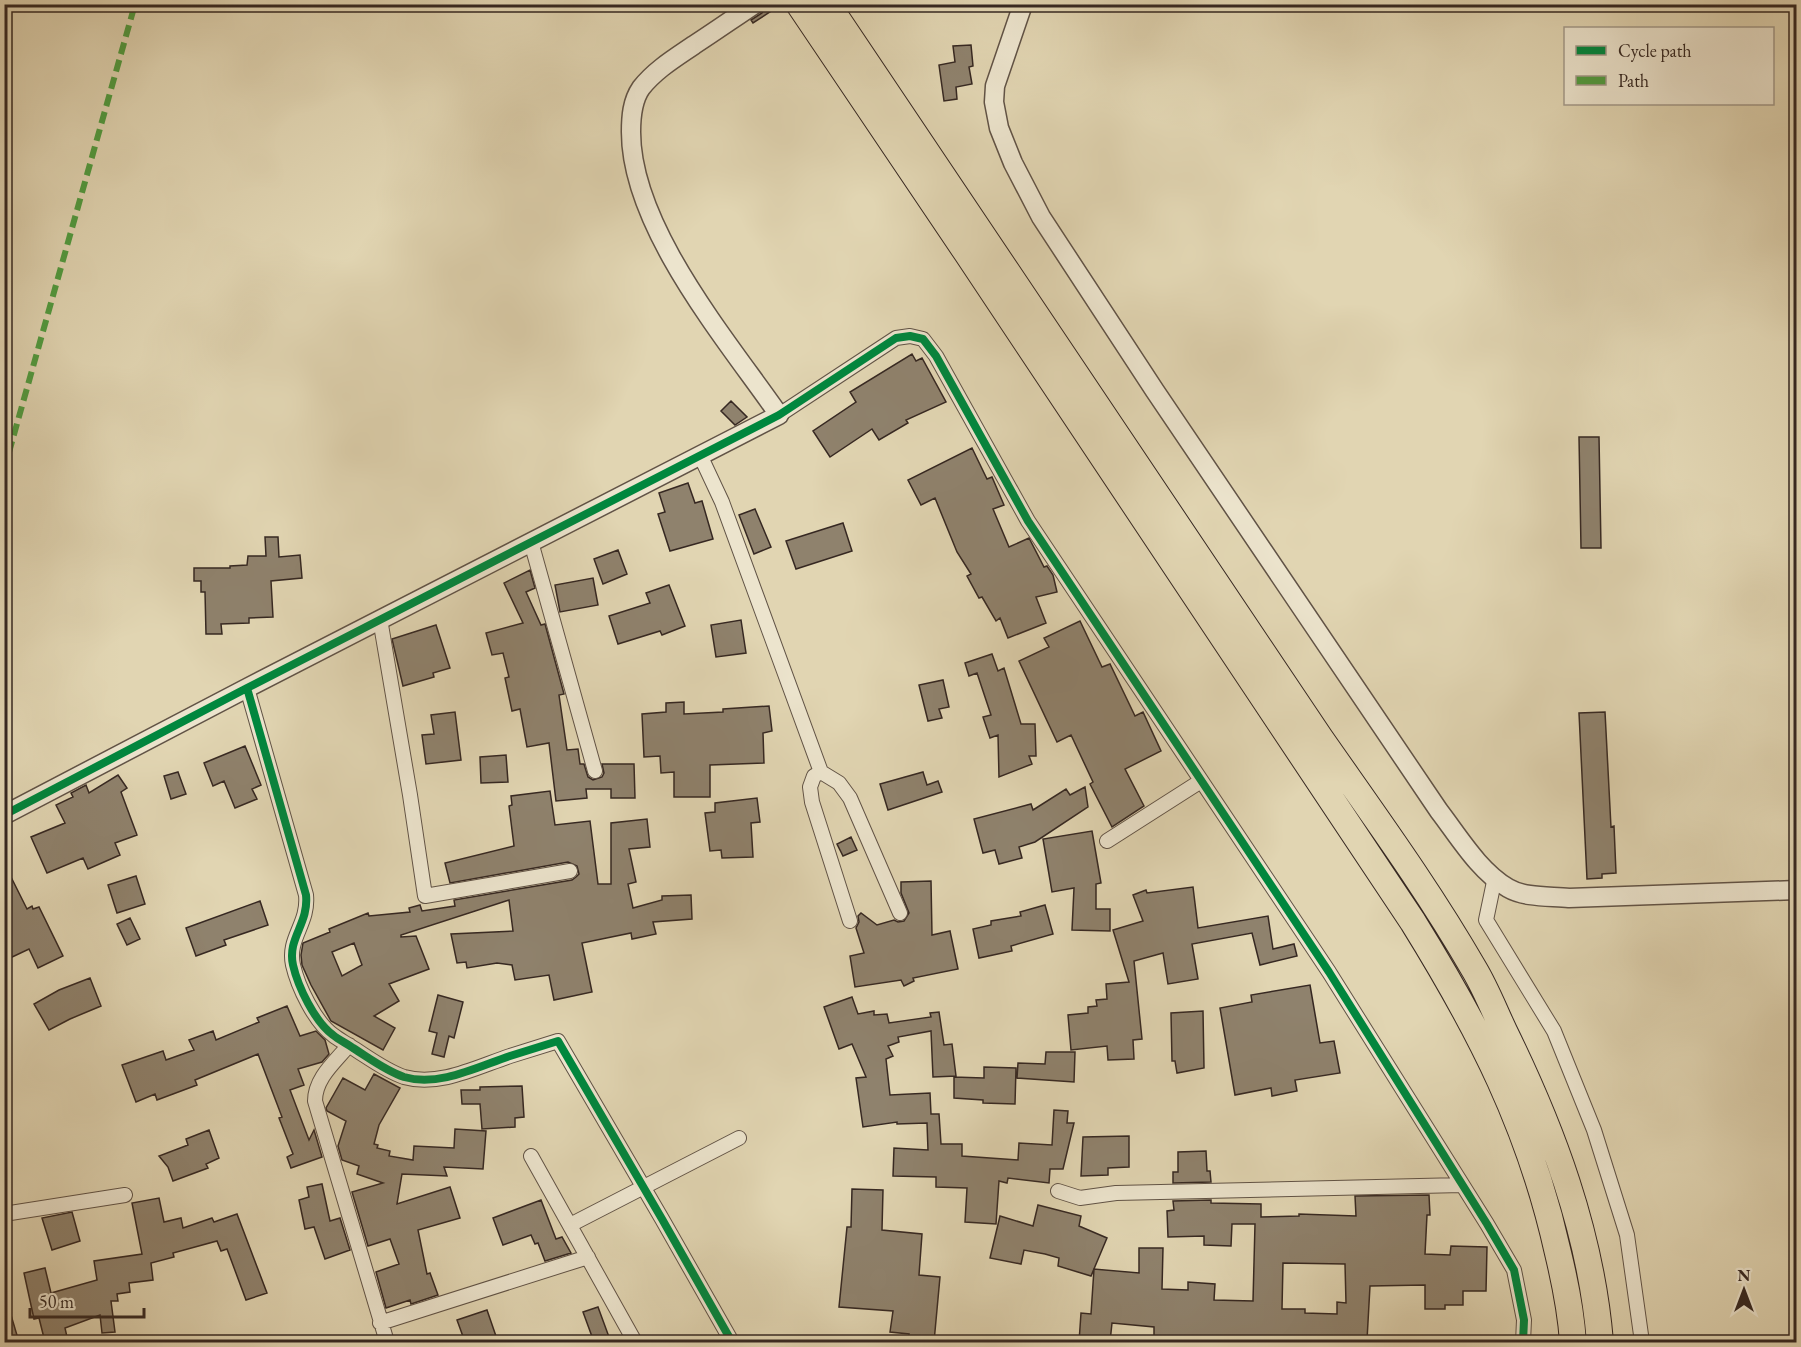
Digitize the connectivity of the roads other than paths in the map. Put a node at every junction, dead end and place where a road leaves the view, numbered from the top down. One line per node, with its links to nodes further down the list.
1 (755, 4): 5 (street)
2 (799, 4): 35 (highway)
3 (827, 4): 36 (highway)
4 (1023, 4): 16 (street)
5 (779, 415): 6 (street); 12 (street)
6 (700, 455): 7 (street); 11 (street)
7 (531, 542): 8 (street); 10 (street)
8 (380, 619): 9 (street); 15 (street)
9 (247, 688): 13 (street); 20 (street)
10 (595, 771)
11 (821, 772): 18 (street); 19 (street)
12 (1201, 781): 14 (street); 23 (street)
13 (4, 815)
14 (1107, 841)
15 (570, 871)
16 (1495, 877): 17 (street); 37 (street)
17 (1797, 890)
18 (900, 913)
19 (850, 921)
20 (349, 1045): 24 (street); 30 (street)
21 (739, 1138): 24 (street)
22 (531, 1156): 28 (street)
23 (1462, 1185): 25 (street); 34 (street)
24 (643, 1187): 28 (street); 33 (street)
25 (1058, 1191)
26 (125, 1195): 27 (street)
27 (4, 1214)
28 (570, 1225): 29 (street)
29 (588, 1257): 30 (street); 32 (street)
30 (380, 1323): 31 (street)
31 (387, 1342)
32 (635, 1342)
33 (732, 1342)
34 (1523, 1342)
35 (1574, 1342)
36 (1600, 1342)
37 (1642, 1342)

